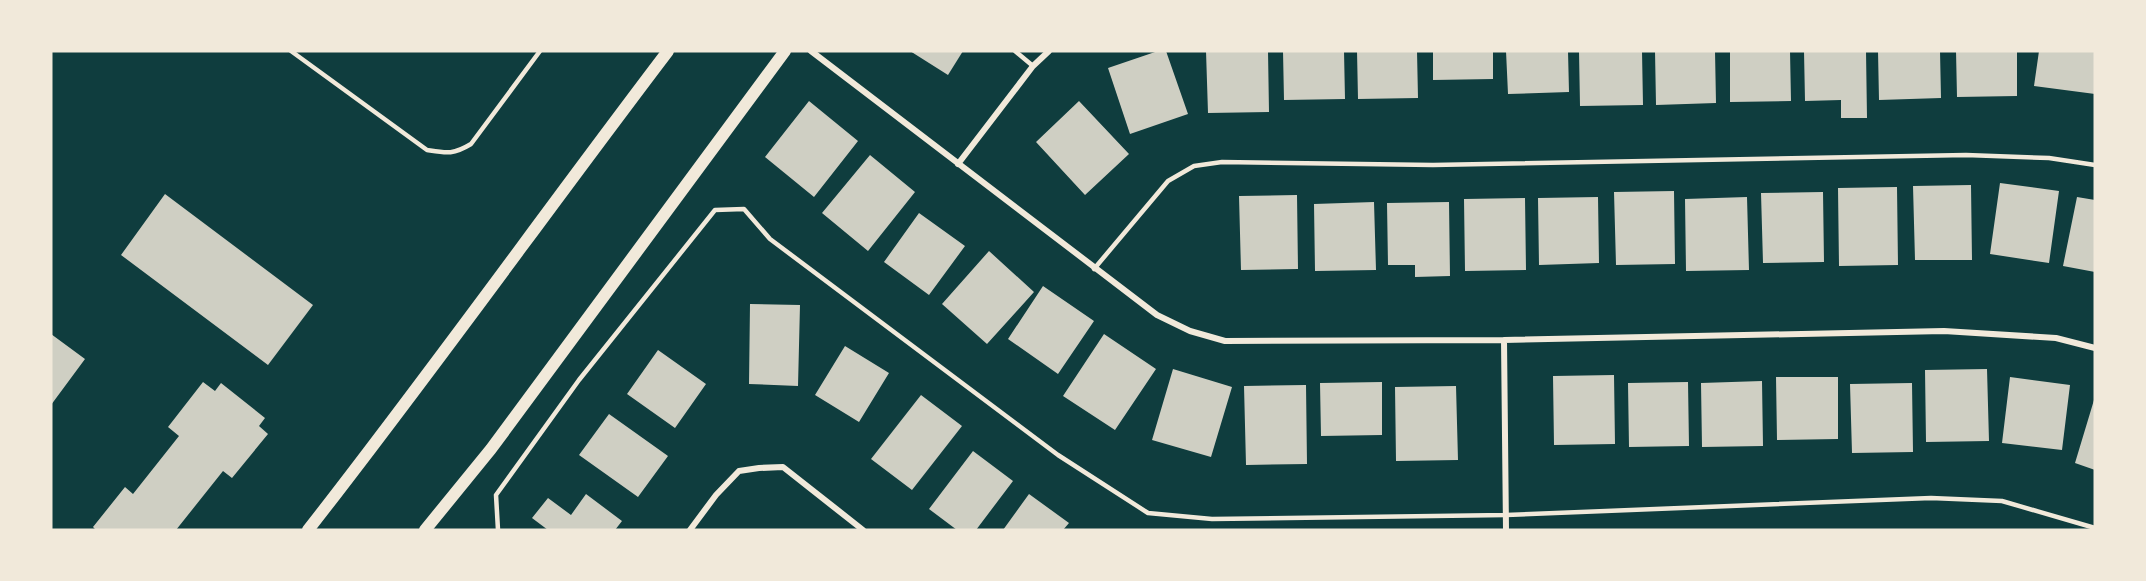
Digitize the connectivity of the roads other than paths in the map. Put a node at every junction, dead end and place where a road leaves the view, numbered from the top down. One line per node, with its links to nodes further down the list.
1 (291, 51): 2 (lane)
2 (540, 51)
3 (668, 51): 16 (main road)
4 (785, 51): 17 (main road)
5 (811, 51): 9 (street)
6 (1015, 51): 8 (lane)
7 (1049, 51): 8 (street)
8 (1033, 66): 9 (street)
9 (958, 164): 11 (street)
10 (2095, 165): 11 (lane)
11 (1094, 268): 12 (street)
12 (1504, 340): 13 (street); 14 (street)
13 (2095, 348)
14 (1506, 515): 15 (lane); 18 (lane); 21 (street)
15 (2095, 528)
16 (308, 530)
17 (425, 530)
18 (498, 530)
19 (690, 530): 20 (street)
20 (863, 530)
21 (1506, 530)

